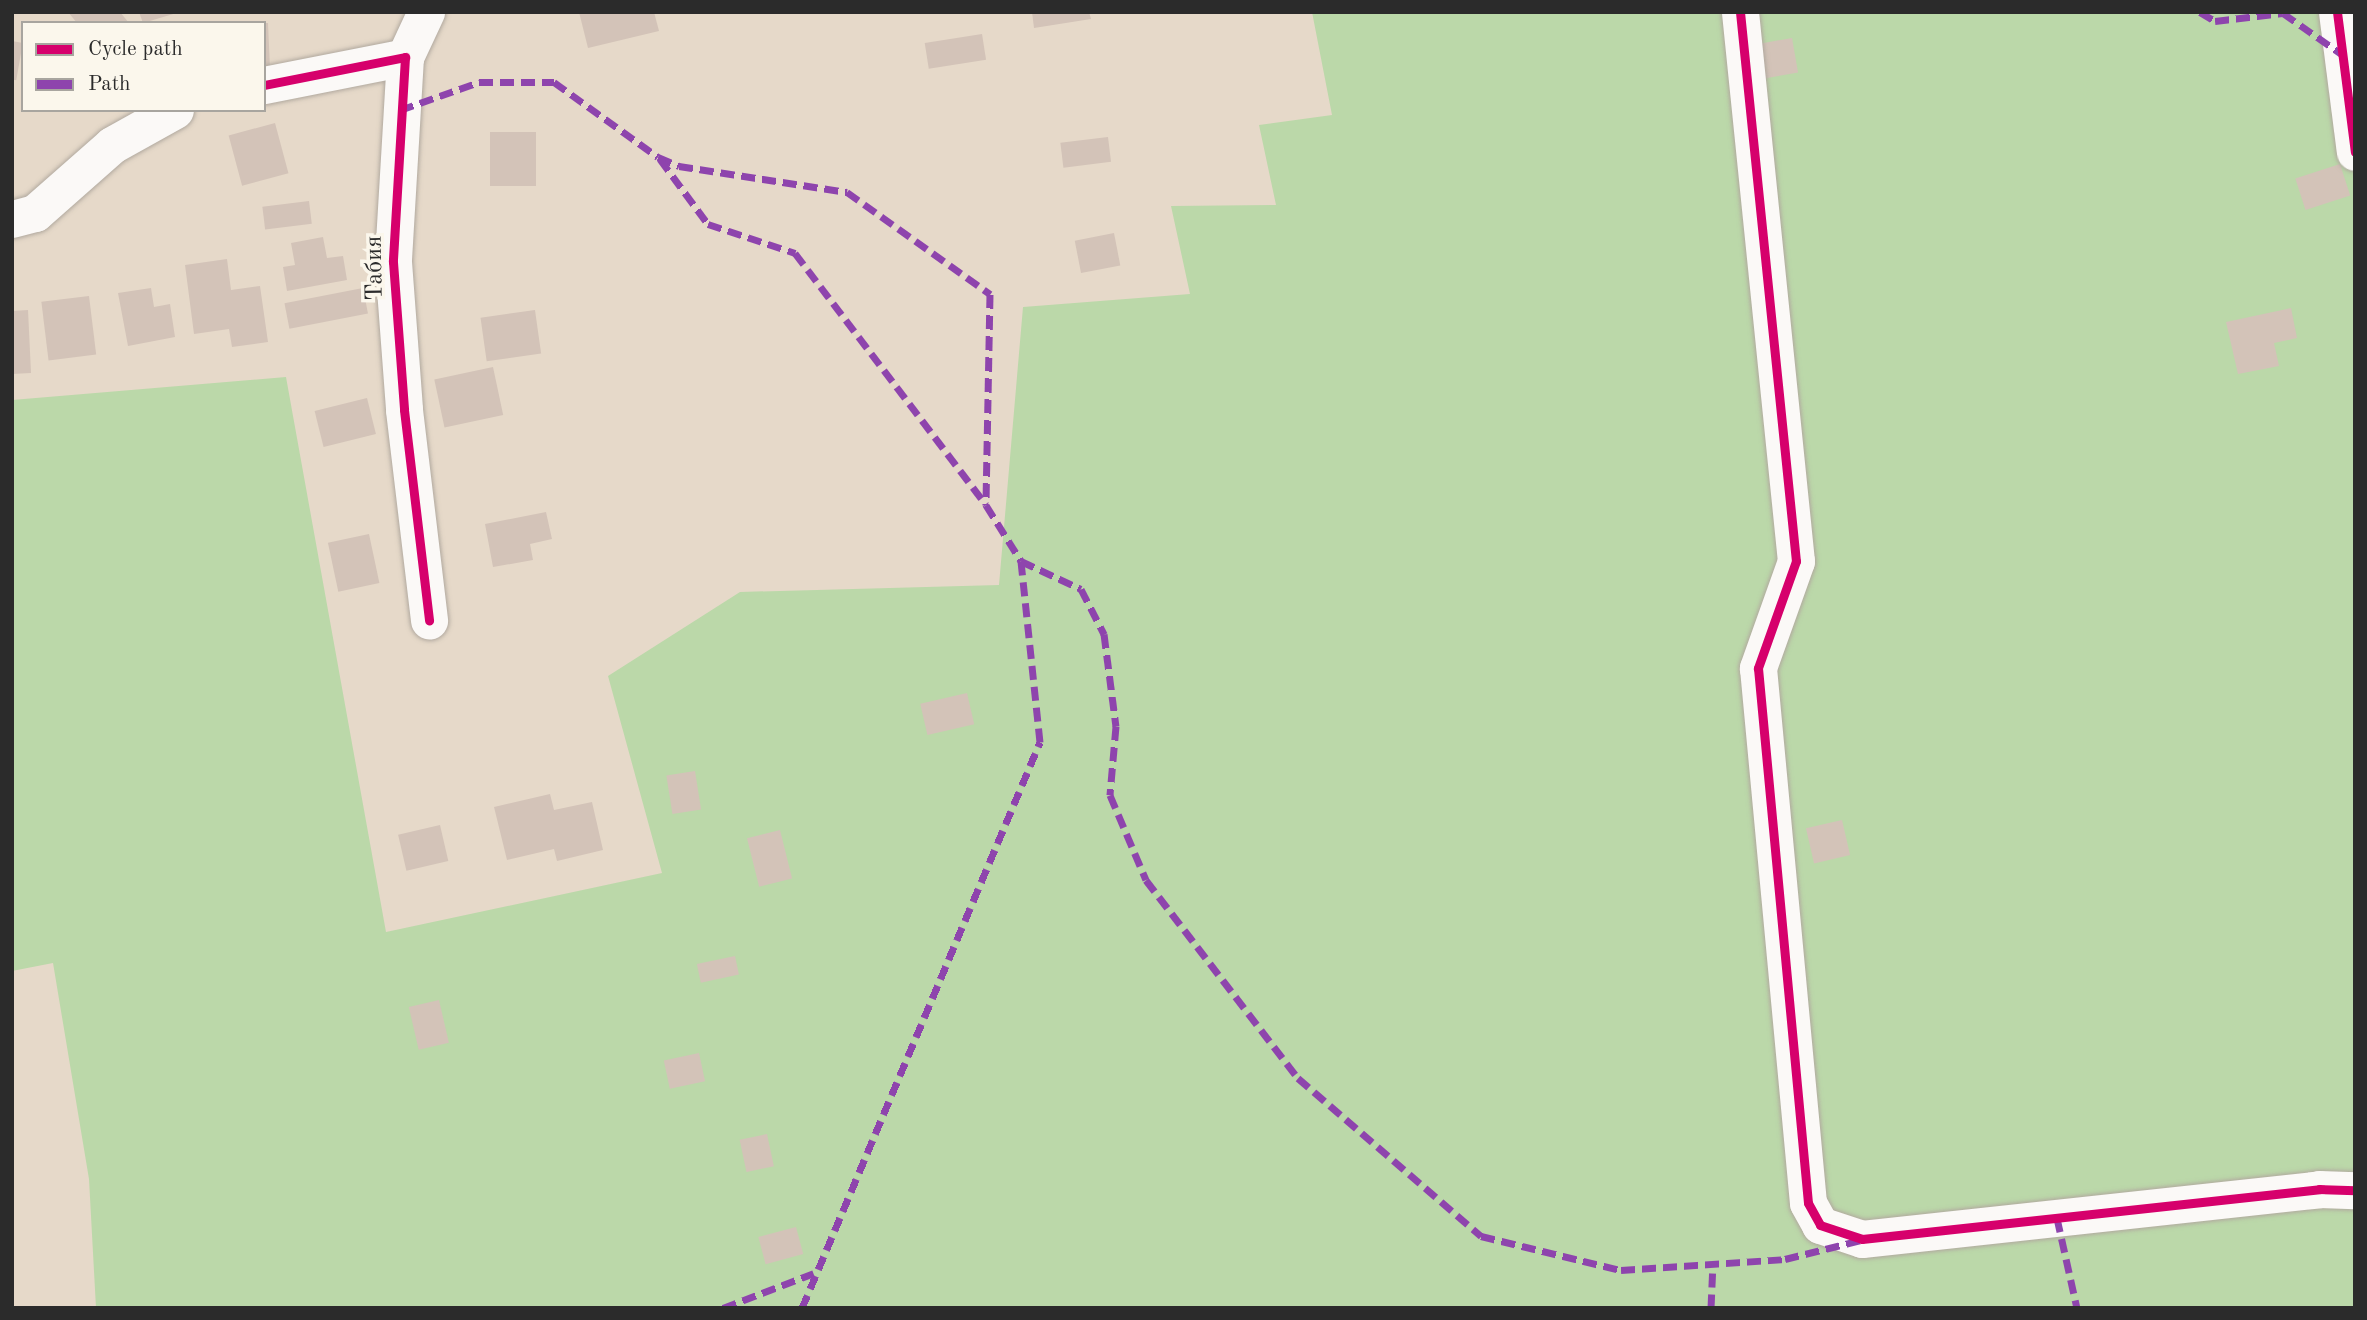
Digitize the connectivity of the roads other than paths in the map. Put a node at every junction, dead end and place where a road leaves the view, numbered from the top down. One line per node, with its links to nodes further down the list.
1 (426, 12): 4 (street)
2 (1740, 12): 10 (street)
3 (2337, 12): 7 (street)
4 (405, 57): 5 (street); 9 (street, Табия)
5 (266, 85)
6 (171, 112): 8 (street)
7 (2355, 152)
8 (12, 219)
9 (429, 621)
10 (2355, 1190)

